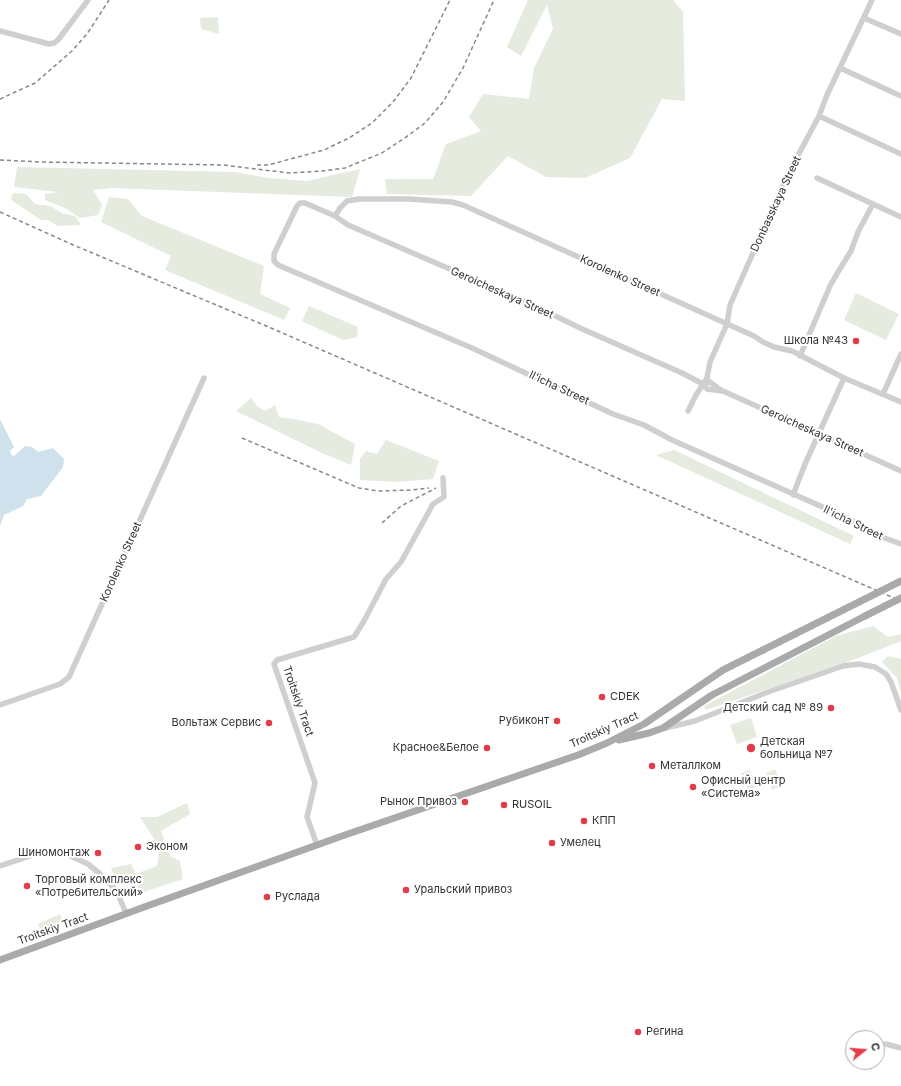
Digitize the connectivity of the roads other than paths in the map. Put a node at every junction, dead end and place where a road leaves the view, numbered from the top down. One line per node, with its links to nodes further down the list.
1 (88, 0): 4 (street)
2 (872, 0): 3 (street, Donbasskaya Street)
3 (864, 18): 5 (street); 6 (street, Donbasskaya Street)
4 (0, 31)
5 (901, 34)
6 (840, 68): 7 (street); 8 (street, Donbasskaya Street)
7 (901, 96)
8 (819, 116): 9 (street); 15 (street, Donbasskaya Street)
9 (901, 154)
10 (817, 178): 12 (street)
11 (300, 203): 13 (street, Geroicheskaya Street); 27 (street, Il'icha Street)
12 (873, 204): 14 (street); 17 (street)
13 (335, 216): 15 (street, Korolenko Street); 20 (street, Geroicheskaya Street)
14 (901, 217)
15 (727, 324): 17 (street, Korolenko Street); 20 (street, Donbasskaya Street)
16 (901, 354): 21 (street)
17 (800, 356): 19 (street, Korolenko Street)
18 (204, 378): 31 (street, Korolenko Street)
19 (844, 378): 21 (street, Korolenko Street); 24 (street)
20 (703, 384): 23 (street, Donbasskaya Street); 24 (street, Geroicheskaya Street)
21 (883, 394): 22 (street, Korolenko Street)
22 (901, 402)
23 (688, 411)
24 (819, 434): 25 (street, Geroicheskaya Street); 27 (street)
25 (901, 471)
26 (444, 478): 37 (street, Troitskiy Tract)
27 (793, 495): 28 (street, Il'icha Street)
28 (901, 544)
29 (901, 581): 36 (main road, Troitskiy Tract, bridge)
30 (901, 598): 32 (main road, bridge)
31 (0, 705)
32 (690, 709): 34 (street); 35 (main road)
33 (901, 710): 34 (street)
34 (695, 721): 35 (street)
35 (663, 728): 36 (main road)
36 (607, 743): 37 (main road, Troitskiy Tract)
37 (317, 845): 39 (main road, Troitskiy Tract)
38 (0, 866): 39 (street)
39 (126, 913): 40 (main road, Troitskiy Tract)
40 (0, 960)
41 (886, 1044): 42 (street)
42 (901, 1048)

